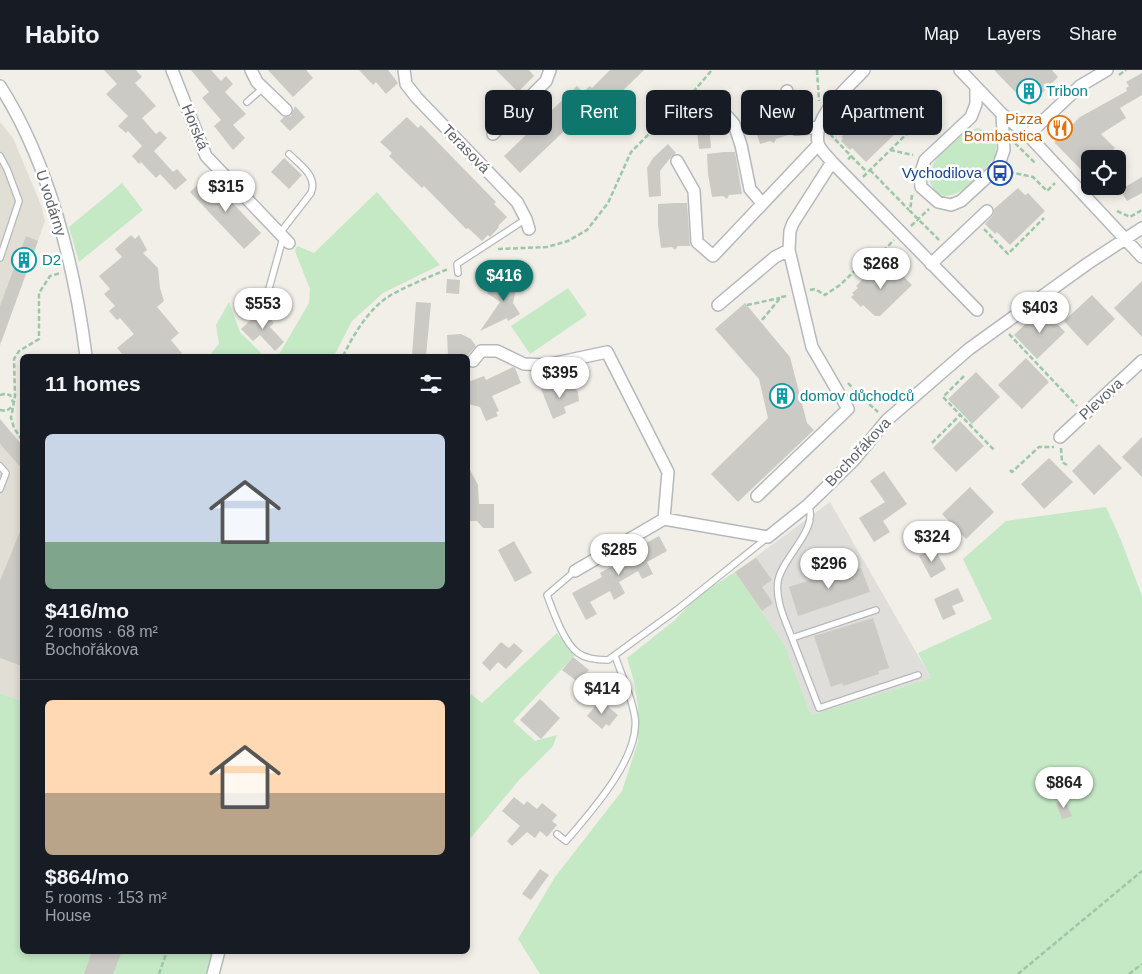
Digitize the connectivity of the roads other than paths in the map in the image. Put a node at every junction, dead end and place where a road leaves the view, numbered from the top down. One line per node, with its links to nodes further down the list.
1 (172, 70): 30 (street, Horská)
2 (251, 70): 9 (street)
3 (404, 70): 28 (street, Terasová)
4 (550, 70): 11 (street)
5 (864, 70): 17 (street)
6 (960, 70): 10 (street)
7 (1107, 70): 18 (street)
8 (0, 86): 40 (street, U vodárny)
9 (263, 88): 12 (lane); 13 (street)
10 (976, 88): 14 (street); 14 (street)
11 (537, 90)
12 (247, 102)
13 (286, 110)
14 (1002, 114): 18 (street)
15 (731, 121): 26 (street)
16 (813, 128): 17 (street)
17 (822, 128): 19 (street)
18 (1028, 136): 24 (street)
19 (818, 145): 23 (street); 26 (street)
20 (289, 154): 30 (lane)
21 (0, 156): 34 (lane)
22 (677, 161): 26 (street)
23 (836, 166): 32 (street); 35 (street)
24 (1081, 192)
25 (1084, 195): 31 (street)
26 (762, 202)
27 (987, 211): 35 (street)
28 (527, 224): 36 (lane)
29 (1142, 228): 31 (street, Bochořákova)
30 (284, 238): 37 (lane)
31 (1125, 239): 33 (street); 47 (street, Bochořákova)
32 (789, 250): 38 (street); 46 (street)
33 (1142, 257)
34 (0, 258)
35 (931, 264): 39 (street)
36 (458, 273)
37 (265, 303)
38 (718, 305)
39 (977, 310)
40 (86, 354)
41 (472, 360): 48 (street)
42 (1142, 360): 43 (street, Plevova)
43 (1060, 437)
44 (0, 466): 45 (lane)
45 (0, 489)
46 (757, 496)
47 (808, 504): 49 (street, Bochořákova); 52 (lane)
48 (664, 519): 49 (street); 50 (street)
49 (768, 537): 53 (lane)
50 (575, 570): 53 (lane)
51 (876, 610): 52 (lane)
52 (792, 638): 54 (lane)
53 (614, 656): 55 (lane)
54 (918, 675)
55 (557, 834)
56 (218, 954): 57 (street)
57 (213, 974)

